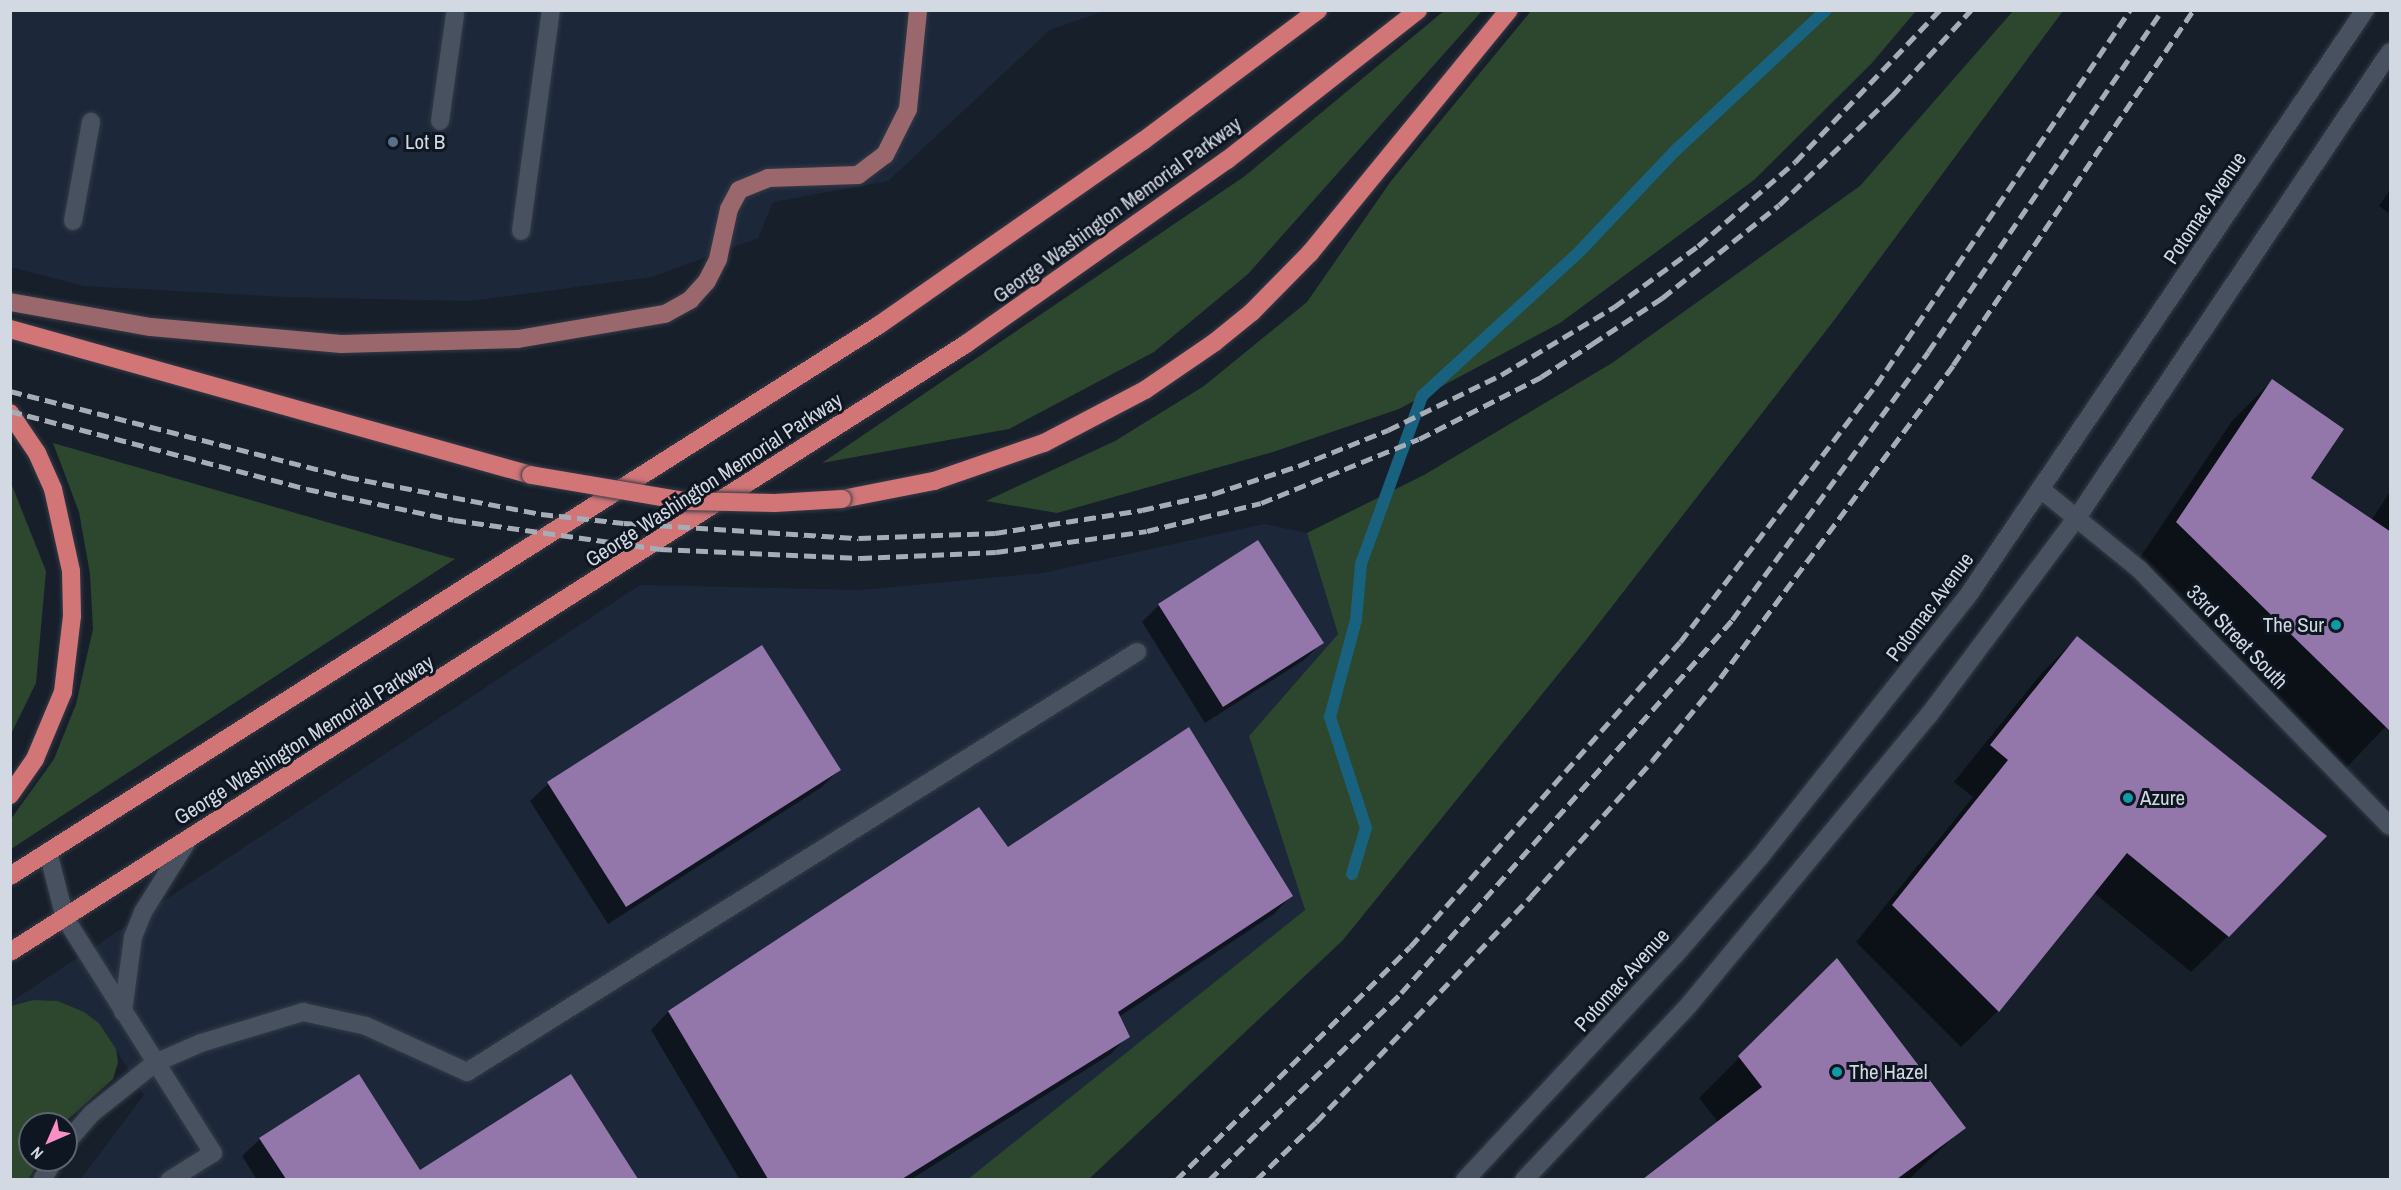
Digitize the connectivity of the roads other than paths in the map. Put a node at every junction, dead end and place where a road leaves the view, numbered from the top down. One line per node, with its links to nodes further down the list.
1 (551, 10): 12 (street)
2 (918, 10): 13 (main road)
3 (1318, 10): 22 (highway, George Washington Memorial Parkway)
4 (1418, 10): 21 (highway, George Washington Memorial Parkway)
5 (1509, 10): 14 (highway, bridge)
6 (2365, 10): 16 (street, Potomac Avenue)
7 (455, 14): 9 (street)
8 (2391, 52): 17 (street)
9 (440, 121)
10 (91, 122): 11 (street)
11 (73, 221)
12 (521, 231)
13 (10, 302)
14 (10, 329)
15 (10, 413): 19 (highway)
16 (2043, 491): 17 (street, 33rd Street South); 30 (street, Potomac Avenue)
17 (2078, 516): 20 (street, 33rd Street South); 31 (street)
18 (1137, 652): 27 (street)
19 (10, 795)
20 (2391, 826)
21 (188, 840): 24 (highway, George Washington Memorial Parkway); 26 (street)
22 (48, 852): 23 (highway, George Washington Memorial Parkway); 24 (street)
23 (10, 876)
24 (65, 918): 25 (highway, George Washington Memorial Parkway); 26 (street)
25 (10, 952)
26 (123, 1012): 27 (street)
27 (155, 1063): 28 (street); 29 (street)
28 (78, 1129)
29 (170, 1179)
30 (1465, 1179)
31 (1524, 1179)

